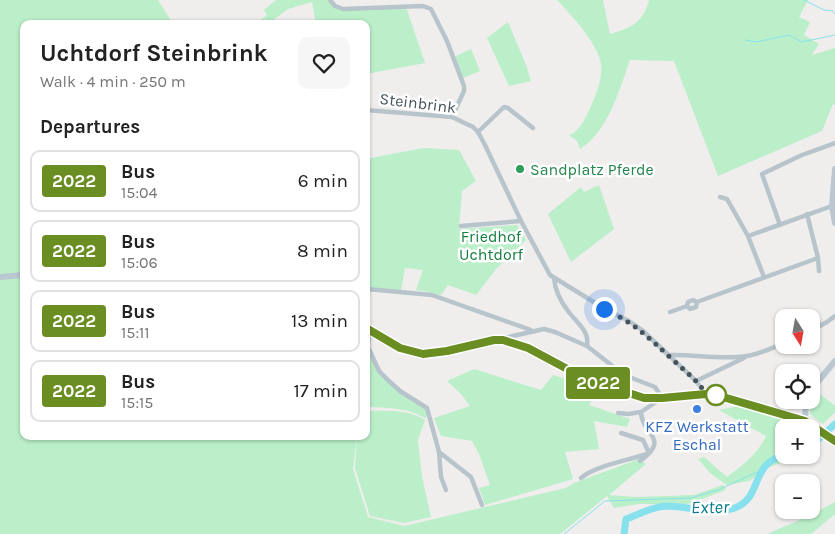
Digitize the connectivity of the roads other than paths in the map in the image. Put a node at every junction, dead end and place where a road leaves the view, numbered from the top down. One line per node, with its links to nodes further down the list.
1 (330, 0): 3 (street)
2 (370, 110): 3 (street, Steinbrink)
3 (452, 118): 5 (street, Steinbrink)
4 (533, 128): 5 (street)
5 (478, 132): 11 (street)
6 (835, 143): 13 (street)
7 (835, 169): 9 (street)
8 (720, 197): 15 (street)
9 (832, 206): 10 (street); 12 (street)
10 (807, 214): 13 (street); 16 (street)
11 (521, 221): 14 (street); 21 (street)
12 (835, 223)
13 (780, 225): 15 (street)
14 (461, 226)
15 (748, 236): 20 (street)
16 (818, 258): 17 (street); 20 (street)
17 (819, 272)
18 (20, 275): 19 (street)
19 (0, 277)
20 (764, 277): 23 (street)
21 (554, 278): 29 (street); 32 (street)
22 (370, 289): 27 (street)
23 (670, 312)
24 (835, 316): 25 (street)
25 (820, 326)
26 (370, 330): 28 (street)
27 (533, 331): 28 (street); 29 (street)
28 (494, 340): 38 (street)
29 (587, 346): 38 (street)
30 (775, 347): 33 (street)
31 (370, 351): 45 (street)
32 (668, 355): 33 (street); 36 (street)
33 (747, 356): 36 (street)
34 (835, 361): 35 (street)
35 (820, 379)
36 (696, 381): 37 (street)
37 (706, 394): 38 (street); 41 (street)
38 (662, 398): 39 (street)
39 (640, 412): 40 (street); 46 (street)
40 (618, 413)
41 (798, 419)
42 (820, 430): 44 (street)
43 (621, 433): 46 (street)
44 (832, 439)
45 (439, 452): 49 (street); 50 (street)
46 (648, 453): 47 (street); 48 (street)
47 (640, 461)
48 (581, 478)
49 (446, 490)
50 (482, 505)

